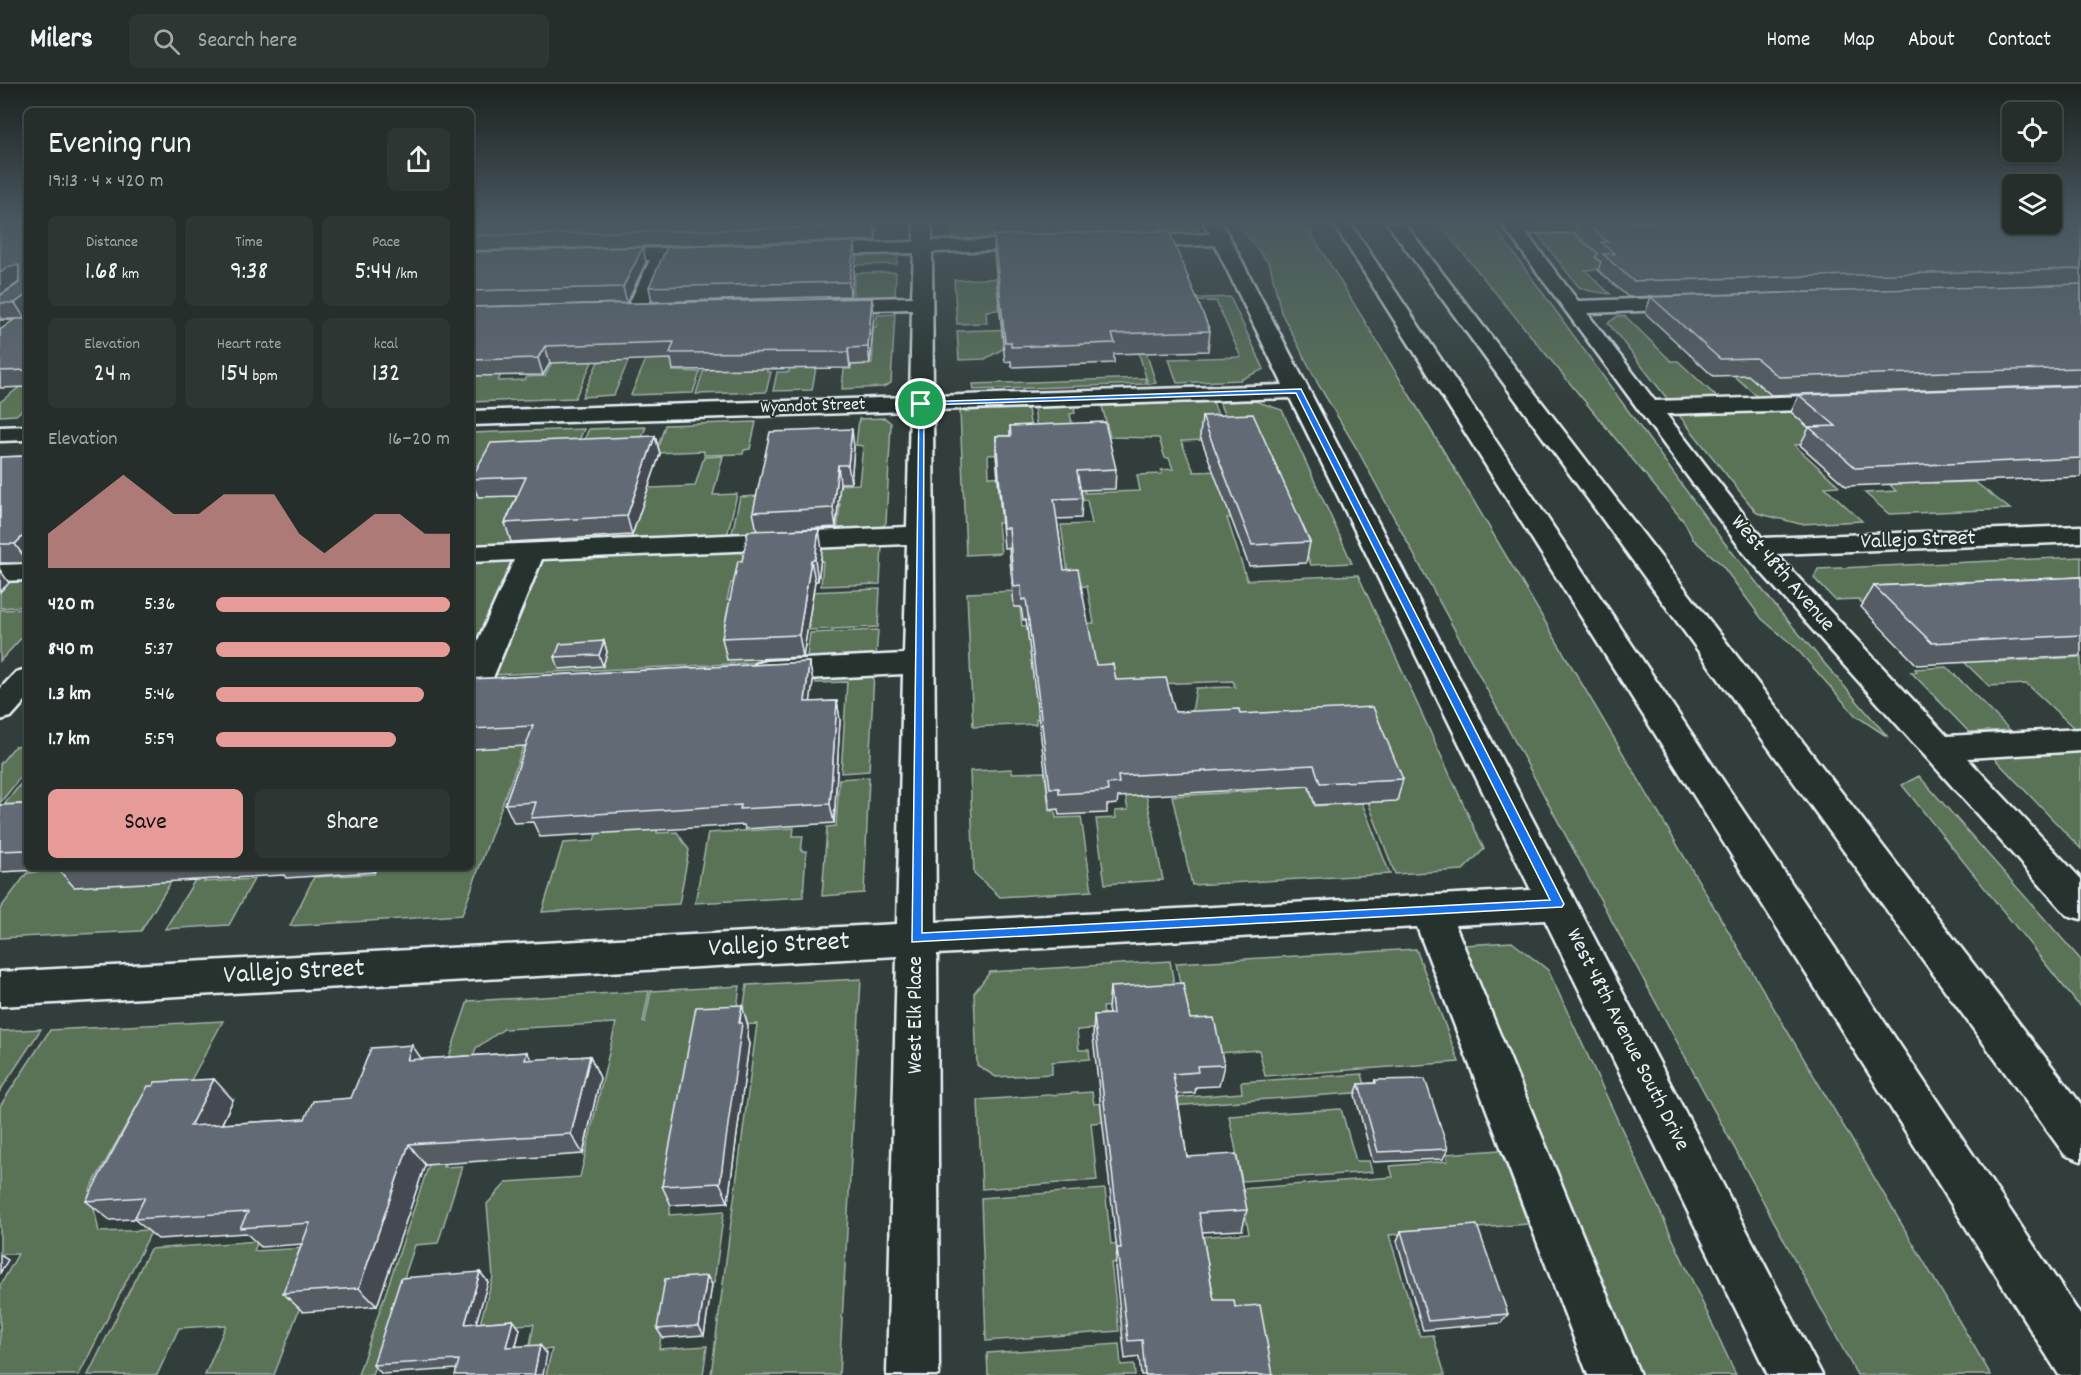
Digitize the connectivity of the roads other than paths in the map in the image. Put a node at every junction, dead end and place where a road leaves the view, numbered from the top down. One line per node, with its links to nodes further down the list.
1 (648, 283): 11 (main road)
2 (922, 283): 7 (main road, West Elk Place)
3 (1243, 283): 16 (main road, West 48th Avenue South Drive)
4 (1380, 283): 46 (main road)
5 (1439, 283): 45 (main road)
6 (1554, 283): 10 (main road, West 48th Avenue)
7 (922, 303): 9 (main road); 18 (main road, West Elk Place)
8 (1714, 303): 10 (main road)
9 (816, 306)
10 (1572, 307): 19 (main road, West 48th Avenue)
11 (636, 310): 12 (main road); 13 (main road)
12 (660, 310)
13 (613, 311)
14 (0, 327): 15 (main road)
15 (24, 327)
16 (1298, 391): 18 (main road, Wyandot Street); 40 (main road, West 48th Avenue South Drive)
17 (1858, 401): 19 (main road)
18 (921, 404): 20 (main road, Wyandot Street); 24 (main road, West Elk Place)
19 (1649, 408): 25 (main road, West 48th Avenue)
20 (474, 418)
21 (24, 433): 22 (main road)
22 (0, 434)
23 (2081, 534): 25 (main road, Vallejo Street)
24 (920, 535): 26 (main road); 30 (main road, West Elk Place)
25 (1754, 548): 39 (main road, West 48th Avenue)
26 (532, 551): 27 (main road); 32 (main road)
27 (474, 554)
28 (24, 572): 29 (main road)
29 (0, 573)
30 (919, 663): 31 (main road); 43 (main road, West Elk Place)
31 (743, 672)
32 (474, 681)
33 (24, 682): 37 (main road)
34 (509, 684): 35 (main road)
35 (474, 685)
36 (24, 707): 37 (main road)
37 (0, 709)
38 (2081, 740): 39 (main road)
39 (1938, 748): 41 (main road, West 48th Avenue)
40 (1558, 904): 42 (main road, Vallejo Street); 49 (main road, West 48th Avenue South Drive)
41 (2081, 904)
42 (1430, 911): 43 (main road, Vallejo Street); 48 (main road)
43 (916, 939): 44 (main road, Vallejo Street); 47 (main road, West Elk Place)
44 (0, 989)
45 (2081, 1140)
46 (2081, 1362)
47 (913, 1375)
48 (1614, 1375)
49 (1796, 1375)

